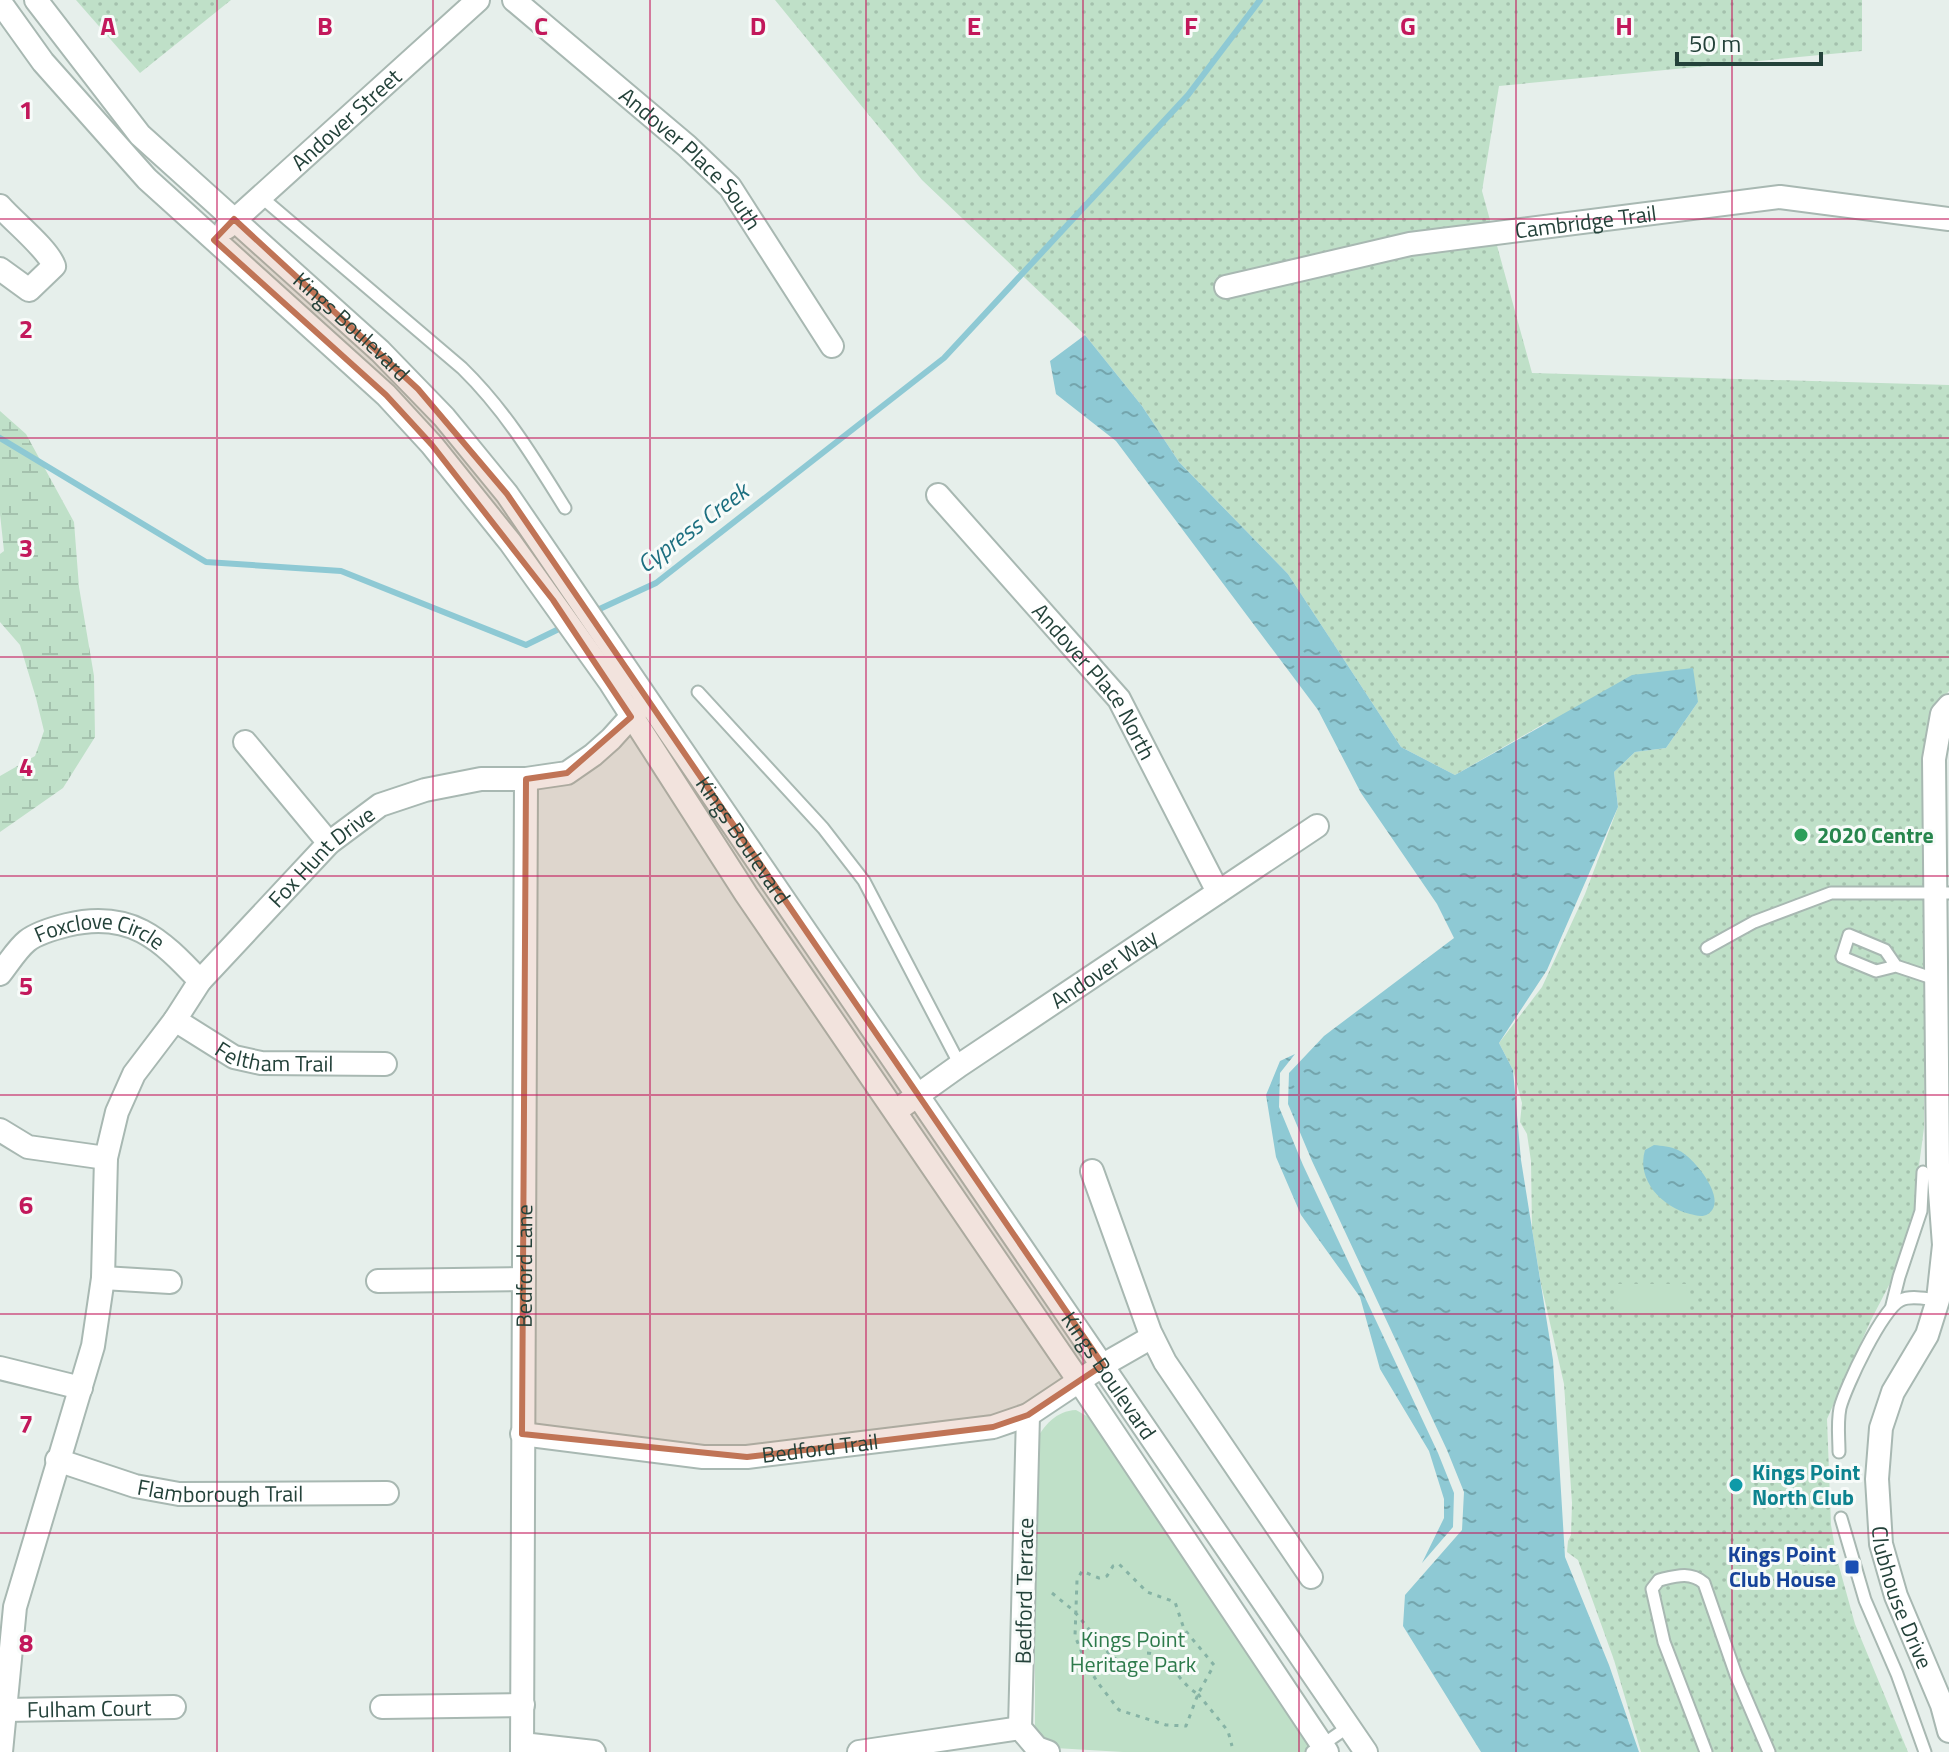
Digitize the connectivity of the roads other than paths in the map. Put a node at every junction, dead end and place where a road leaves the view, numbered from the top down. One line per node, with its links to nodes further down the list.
1 (36, 0): 7 (street, Kings Boulevard)
2 (478, 0): 5 (street, Andover Street)
3 (514, 0): 12 (street, Andover Place South)
4 (0, 2): 9 (street, Kings Boulevard)
5 (260, 196): 7 (street, Andover Street); 14 (lane)
6 (0, 206): 10 (street)
7 (234, 219): 9 (street, Andover Street); 15 (street, Kings Boulevard)
8 (1949, 219): 11 (street, Cambridge Trail)
9 (214, 240): 15 (street, Kings Boulevard)
10 (0, 269)
11 (1226, 287)
12 (832, 346)
13 (938, 495): 24 (street, Andover Place North)
14 (565, 508)
15 (618, 675): 17 (street, Kings Boulevard); 19 (street, Kings Boulevard)
16 (698, 692): 33 (lane)
17 (647, 699): 19 (street, Fox Hunt Drive); 34 (street, Kings Boulevard)
18 (1949, 706): 25 (street, Clubhouse Drive)
19 (631, 717): 21 (street, Fox Hunt Drive); 35 (street, Kings Boulevard)
20 (245, 742): 23 (street)
21 (526, 779): 23 (street, Fox Hunt Drive); 41 (street, Bedford Lane)
22 (1317, 826): 24 (street, Andover Way)
23 (329, 843): 30 (street, Fox Hunt Drive)
24 (1218, 892): 33 (street, Andover Way)
25 (1942, 892): 26 (lane); 29 (street, Clubhouse Drive)
26 (1707, 948)
27 (1896, 966): 29 (lane)
28 (0, 974): 30 (street, Foxclove Circle)
29 (1935, 979): 44 (street, Clubhouse Drive)
30 (200, 981): 31 (street, Fox Hunt Drive)
31 (175, 1020): 32 (street, Feltham Trail); 37 (street, Fox Hunt Drive)
32 (385, 1064)
33 (960, 1065): 34 (street, Andover Way)
34 (917, 1095): 35 (street, Andover Way); 47 (street, Kings Boulevard)
35 (894, 1113): 49 (street, Kings Boulevard)
36 (0, 1130): 37 (street)
37 (106, 1158): 40 (street)
38 (1092, 1171): 46 (street)
39 (1923, 1172): 45 (lane)
40 (103, 1278): 43 (street); 50 (street)
41 (524, 1279): 42 (street); 52 (street, Bedford Lane)
42 (378, 1281)
43 (170, 1282)
44 (1942, 1293): 45 (lane); 65 (street, Clubhouse Drive)
45 (1892, 1305): 53 (lane)
46 (1152, 1337): 47 (street, Bedford Trail); 57 (street)
47 (1103, 1365): 49 (street, Bedford Trail); 63 (street, Kings Boulevard)
48 (0, 1368): 50 (street)
49 (1079, 1381): 51 (street, Bedford Trail); 68 (street, Kings Boulevard)
50 (81, 1388): 54 (street)
51 (1028, 1415): 52 (street, Bedford Trail); 64 (street, Bedford Terrace)
52 (522, 1434): 59 (street, Bedford Lane)
53 (1839, 1452)
54 (57, 1460): 55 (street, Flamborough Trail); 58 (street)
55 (387, 1493)
56 (1841, 1518): 76 (lane)
57 (1311, 1577)
58 (8, 1605): 62 (street)
59 (523, 1705): 61 (street); 67 (street, Bedford Lane)
60 (174, 1707): 62 (street, Fulham Court)
61 (382, 1707)
62 (5, 1710): 69 (street)
63 (1348, 1727): 68 (lane); 73 (street, Kings Boulevard)
64 (1020, 1728): 71 (street); 72 (street)
65 (1949, 1731)
66 (1949, 1741): 77 (street)
67 (522, 1748): 70 (street)
68 (1321, 1750)
69 (1, 1752)
70 (594, 1752)
71 (859, 1752)
72 (1048, 1752)
73 (1366, 1752)
74 (1706, 1752): 75 (lane)
75 (1769, 1752)
76 (1925, 1752)
77 (1948, 1752)

